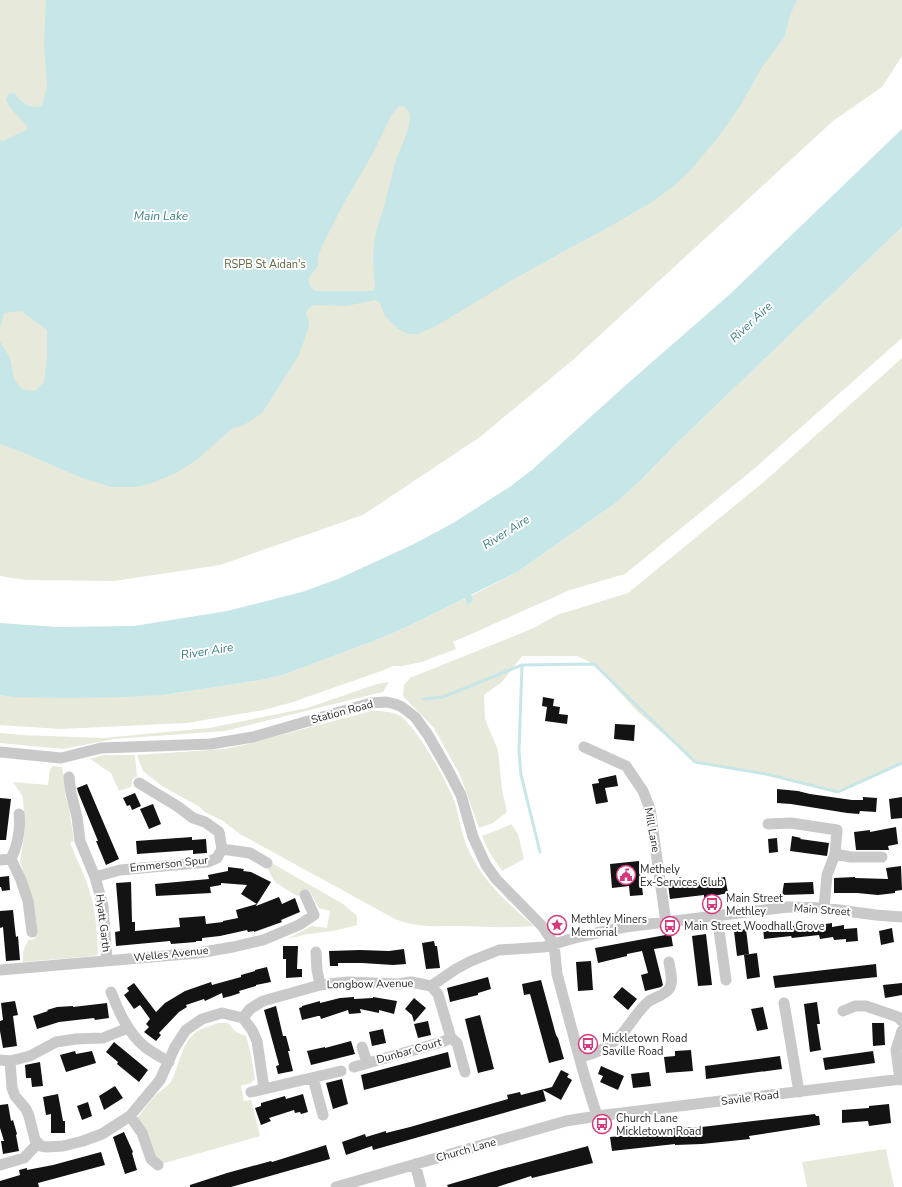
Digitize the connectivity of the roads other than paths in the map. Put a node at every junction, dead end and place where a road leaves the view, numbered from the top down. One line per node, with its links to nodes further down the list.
1 (584, 747): 17 (street, Mill Lane)
2 (0, 752): 19 (street, Station Road)
3 (69, 777): 12 (street, Hyatt Garth)
4 (139, 784): 7 (street, Emmerson Spur)
5 (20, 814): 10 (street)
6 (768, 824): 8 (street)
7 (222, 850): 11 (street); 12 (street, Emmerson Spur)
8 (835, 854): 9 (street); 14 (street)
9 (882, 857)
10 (5, 860): 18 (street)
11 (267, 862)
12 (96, 877): 21 (street, Hyatt Garth)
13 (305, 895): 21 (street, Welles Avenue)
14 (824, 908): 15 (street, Main Street); 16 (street, Main Street)
15 (717, 916): 17 (street, Main Street); 24 (street)
16 (902, 917)
17 (666, 922): 19 (street, Main Street)
18 (32, 932)
19 (554, 944): 26 (street); 36 (street)
20 (316, 952): 25 (street, Longbow Avenue)
21 (107, 960): 23 (street, Welles Avenue)
22 (669, 962): 36 (street)
23 (0, 970)
24 (726, 980)
25 (320, 985): 26 (street, Longbow Avenue); 30 (street, Longbow Avenue)
26 (431, 986): 34 (street, Dunbar Court)
27 (111, 992): 32 (street)
28 (784, 1003): 47 (street)
29 (843, 1011): 31 (street)
30 (243, 1018): 38 (street); 45 (street)
31 (902, 1021)
32 (128, 1028): 37 (street); 38 (street)
33 (902, 1031): 44 (street)
34 (451, 1038): 39 (street, Dunbar Court); 42 (street, Dunbar Court)
35 (362, 1047): 39 (street, Dunbar Court)
36 (579, 1057): 50 (street)
37 (5, 1061): 51 (street)
38 (169, 1062): 49 (street)
39 (367, 1062): 40 (street, Dunbar Court)
40 (354, 1067)
41 (341, 1071): 43 (street)
42 (465, 1072)
43 (313, 1078): 45 (street); 48 (street)
44 (901, 1080): 47 (street, Savile Road)
45 (264, 1088): 46 (street)
46 (251, 1092)
47 (799, 1092): 50 (street, Savile Road)
48 (323, 1115)
49 (130, 1116): 51 (street); 54 (street)
50 (597, 1116): 52 (street, Church Lane)
51 (38, 1143): 53 (street)
52 (415, 1164): 55 (street, Church Lane); 56 (street)
53 (0, 1165)
54 (158, 1165)
55 (336, 1187)
56 (421, 1187)

